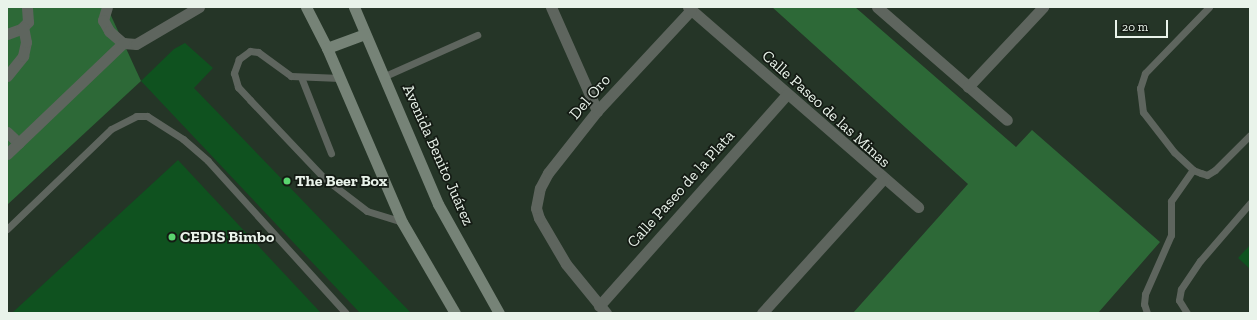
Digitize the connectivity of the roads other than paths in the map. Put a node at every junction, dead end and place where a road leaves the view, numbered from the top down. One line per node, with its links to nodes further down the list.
1 (27, 7): 11 (street)
2 (107, 7): 15 (street)
3 (199, 7): 15 (street)
4 (306, 7): 16 (main road)
5 (354, 7): 13 (main road, Avenida Benito Juárez)
6 (551, 7): 23 (street)
7 (876, 7): 21 (street)
8 (1043, 7): 21 (street)
9 (1209, 7): 30 (lane)
10 (689, 8): 22 (street, Calle Paseo de las Minas); 23 (street, Del Oro)
11 (23, 27): 12 (street); 17 (street)
12 (7, 34)
13 (365, 34): 16 (main road); 18 (main road, Avenida Benito Juárez)
14 (477, 35): 18 (lane)
15 (123, 43): 27 (street)
16 (327, 48): 20 (main road)
17 (7, 76)
18 (385, 76): 39 (main road, Avenida Benito Juárez)
19 (301, 77): 20 (lane); 28 (lane); 34 (lane)
20 (340, 78): 34 (main road)
21 (968, 87): 24 (street)
22 (787, 94): 31 (street, Calle Paseo de las Minas); 36 (street, Calle Paseo de la Plata)
23 (598, 111): 36 (street, Del Oro)
24 (1007, 120)
25 (7, 132): 27 (street)
26 (1250, 135): 30 (lane)
27 (19, 143): 29 (street)
28 (331, 153)
29 (7, 154)
30 (1193, 170): 41 (lane)
31 (883, 179): 33 (street); 40 (street, Calle Paseo de las Minas)
32 (1250, 203): 42 (lane)
33 (918, 207)
34 (402, 222): 38 (main road)
35 (7, 229): 37 (lane)
36 (603, 309)
37 (346, 313)
38 (455, 313)
39 (499, 313)
40 (762, 313)
41 (1147, 313)
42 (1187, 313)

